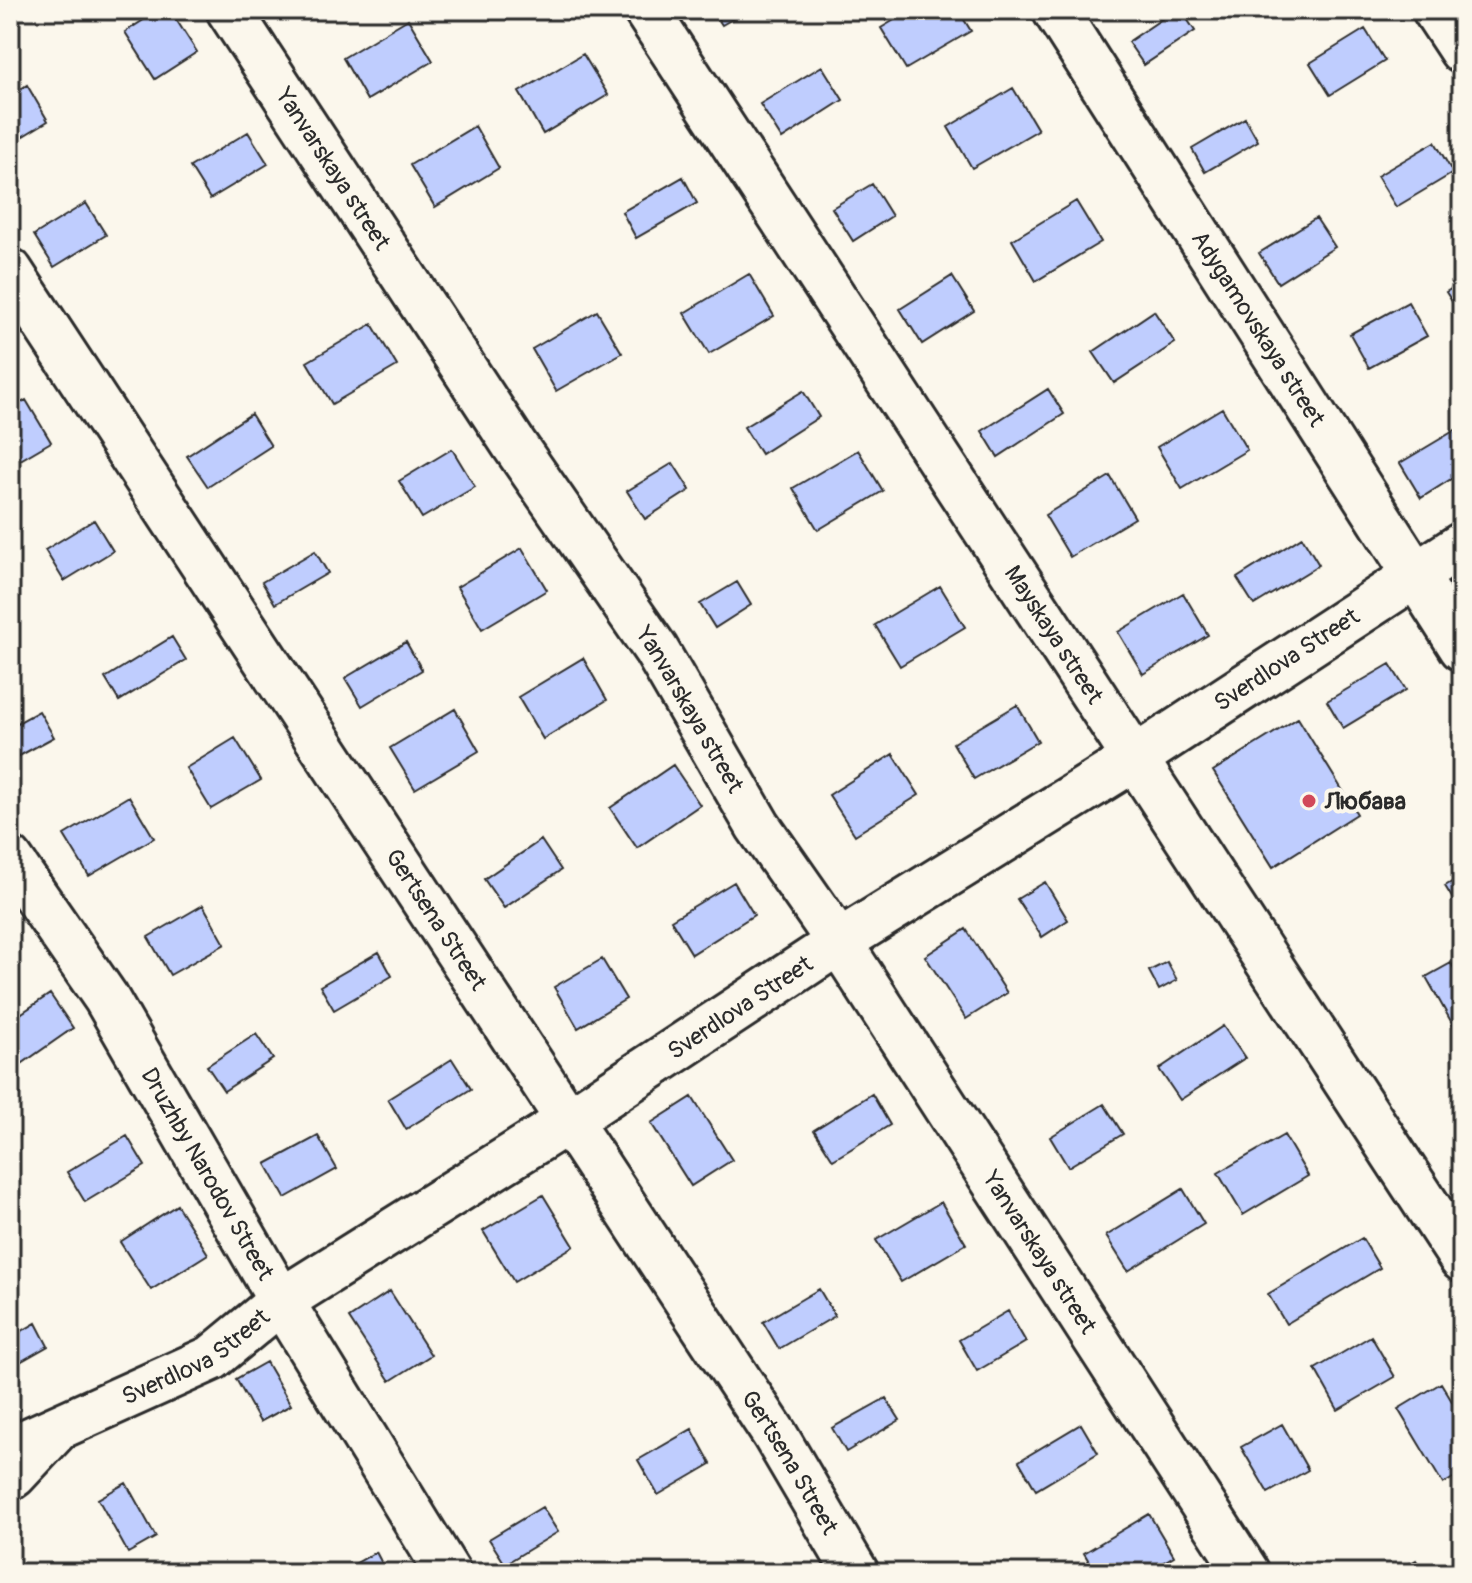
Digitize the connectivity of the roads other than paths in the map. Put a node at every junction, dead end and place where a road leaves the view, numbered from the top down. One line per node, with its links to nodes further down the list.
1 (229, 10): 12 (street, Yanvarskaya street)
2 (646, 10): 10 (street, Mayskaya street)
3 (1055, 10): 8 (street, Adygamovskaya street)
4 (1435, 10): 5 (street)
5 (1462, 51)
6 (10, 271): 13 (street, Gertsena Street)
7 (1462, 545): 8 (street, Sverdlova Street)
8 (1415, 575): 9 (street, Adygamovskaya street); 10 (street, Sverdlova Street)
9 (1462, 648)
10 (1134, 759): 12 (street, Sverdlova Street); 14 (street, Mayskaya street)
11 (10, 859): 15 (street, Druzhby Narodov Street)
12 (839, 942): 13 (street, Sverdlova Street); 21 (street, Yanvarskaya street)
13 (568, 1121): 15 (street, Sverdlova Street); 20 (street, Gertsena Street)
14 (1462, 1259)
15 (281, 1301): 16 (street, Sverdlova Street); 19 (street, Druzhby Narodov Street)
16 (83, 1416): 17 (street, Sverdlova Street); 18 (lane)
17 (15, 1436)
18 (10, 1490)
19 (448, 1573)
20 (856, 1573)
21 (1247, 1573)

